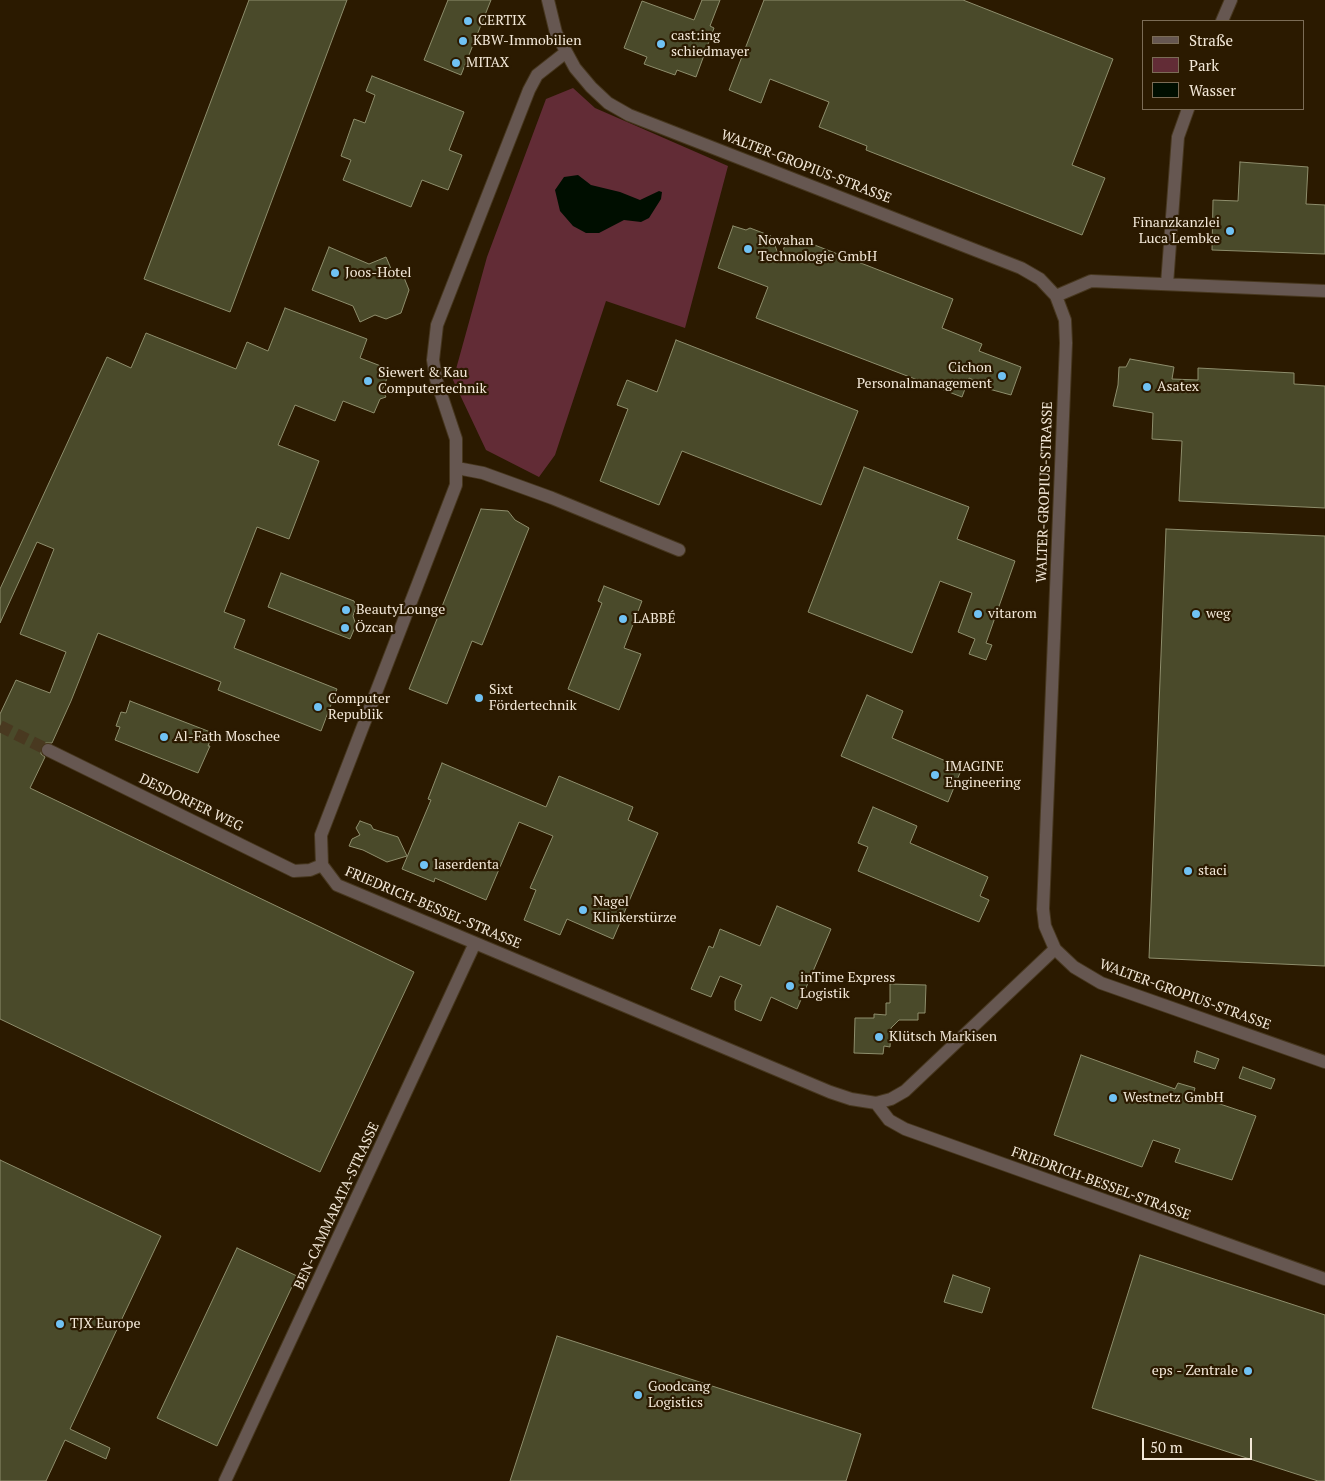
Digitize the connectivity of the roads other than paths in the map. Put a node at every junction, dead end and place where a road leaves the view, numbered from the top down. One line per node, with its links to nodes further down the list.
1 (548, 0): 4 (street, WALTER-GROPIUS-STRASSE)
2 (1230, 0): 3 (street)
3 (1222, 20)
4 (565, 53): 8 (street, WALTER-GROPIUS-STRASSE); 9 (street)
5 (1188, 110): 6 (street)
6 (1167, 284): 7 (street); 8 (street)
7 (1325, 292)
8 (1056, 296): 14 (street, WALTER-GROPIUS-STRASSE)
9 (458, 468): 10 (street); 12 (street)
10 (680, 550)
11 (48, 750): 12 (street, DESDORFER WEG)
12 (322, 865): 13 (street, FRIEDRICH-BESSEL-STRASSE)
13 (475, 943): 16 (street, FRIEDRICH-BESSEL-STRASSE); 18 (street, BEN-CAMMARATA-STRASSE)
14 (1054, 949): 15 (street, WALTER-GROPIUS-STRASSE); 16 (street, FRIEDRICH-BESSEL-STRASSE)
15 (1325, 1062)
16 (876, 1103): 17 (street, FRIEDRICH-BESSEL-STRASSE)
17 (1325, 1279)
18 (224, 1481)

